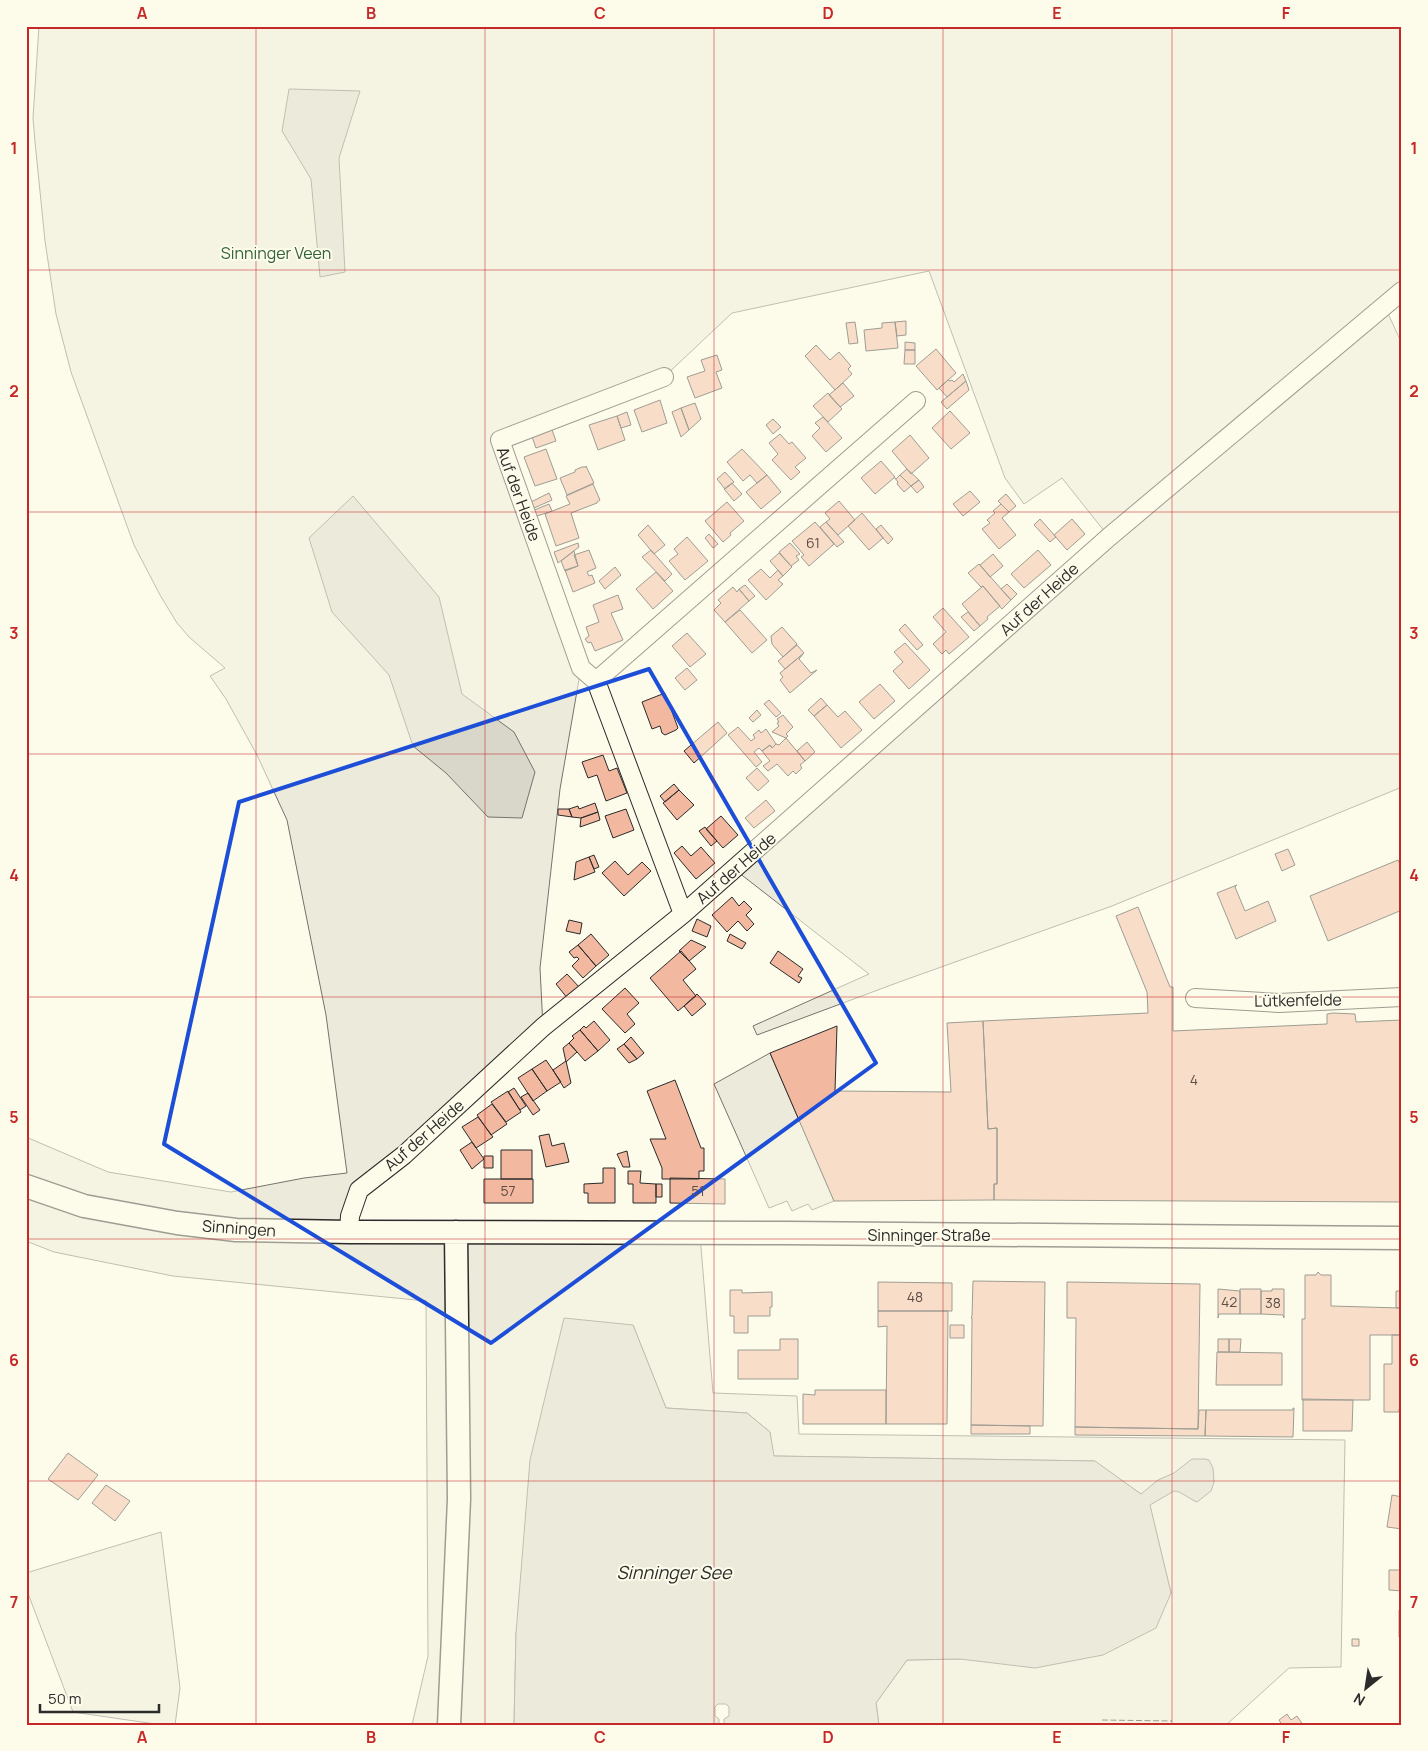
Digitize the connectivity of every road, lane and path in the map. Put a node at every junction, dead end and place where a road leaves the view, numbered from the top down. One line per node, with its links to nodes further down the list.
1 (1402, 291): 5 (street, Auf der Heide)
2 (664, 377): 4 (street, Auf der Heide)
3 (916, 402): 4 (street)
4 (596, 681): 5 (street, Auf der Heide)
5 (682, 914): 9 (street, Auf der Heide)
6 (1402, 997): 7 (street, Lütkenfelde)
7 (1195, 998)
8 (26, 1186): 9 (main road, Sinningen)
9 (349, 1232): 10 (main road, Sinningen)
10 (456, 1232): 11 (main road, Sinninger Straße); 12 (main road)
11 (1402, 1238)
12 (448, 1725)

